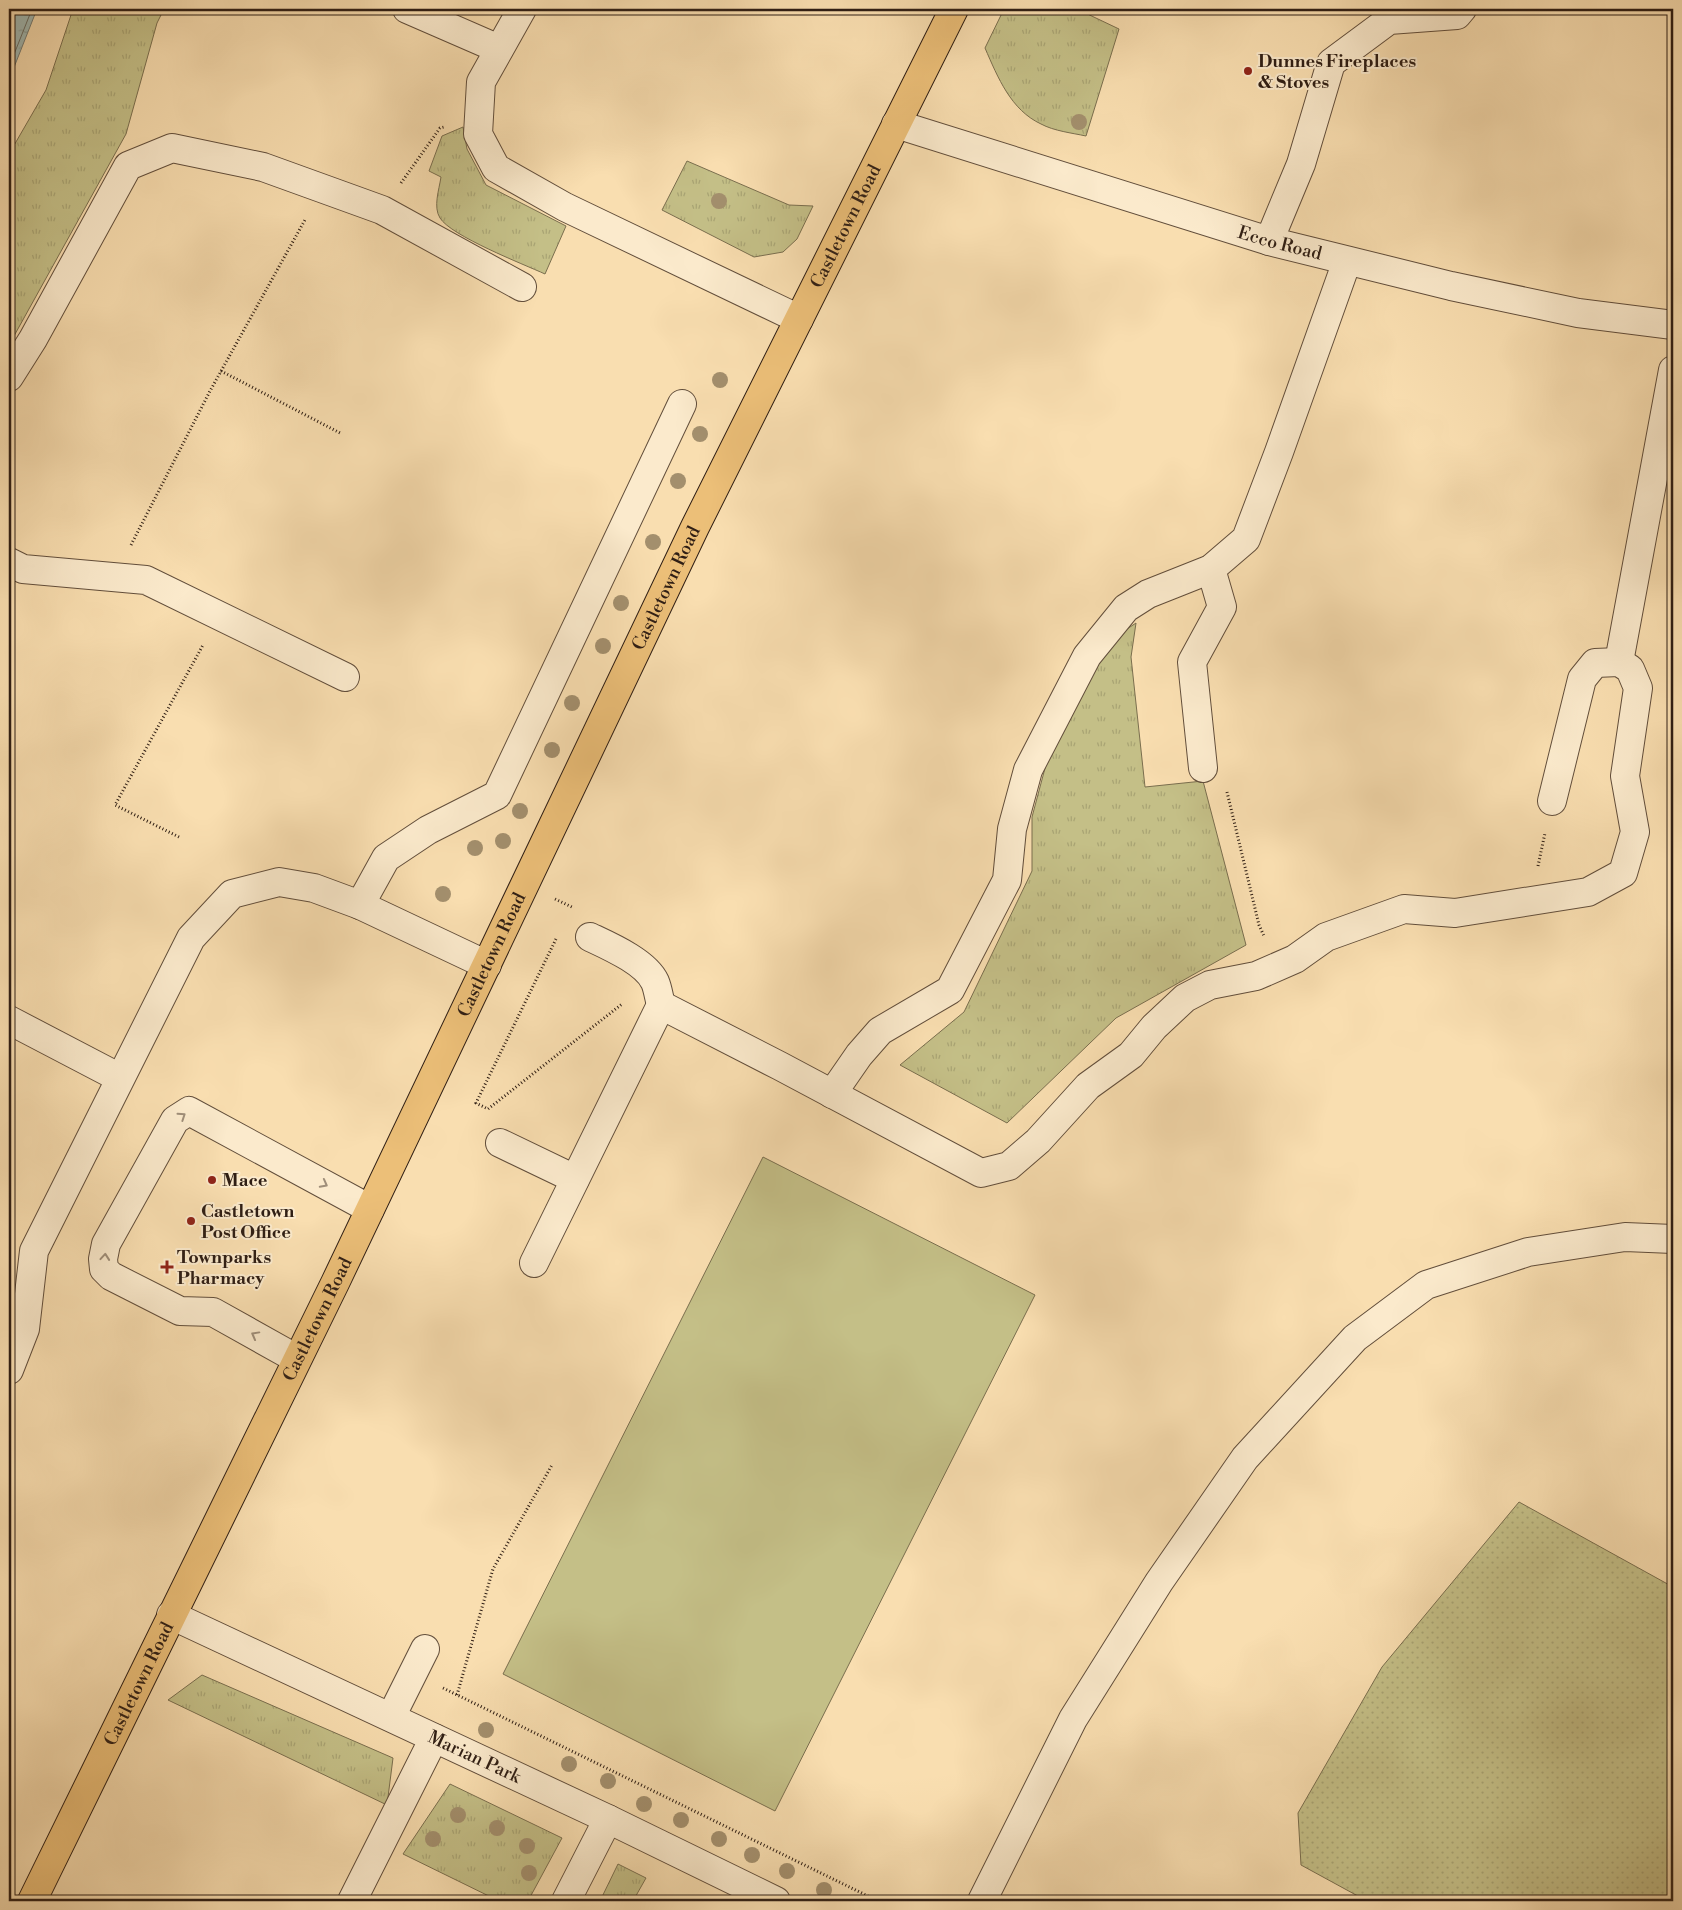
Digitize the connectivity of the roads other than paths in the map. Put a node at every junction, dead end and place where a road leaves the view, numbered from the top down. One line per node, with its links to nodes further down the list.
1 (407, 9): 5 (street)
2 (522, 9): 5 (street)
3 (954, 9): 6 (main road, Castletown Road)
4 (1462, 9): 7 (street)
5 (499, 49): 10 (street)
6 (896, 124): 7 (street, Ecco Road); 10 (main road, Castletown Road)
7 (1269, 241): 8 (street, Ecco Road)
8 (1347, 261): 11 (street, Ecco Road); 16 (street)
9 (522, 287): 13 (street)
10 (799, 319): 23 (main road, Castletown Road)
11 (1673, 325)
12 (1673, 370): 17 (street)
13 (9, 377)
14 (682, 404): 21 (street)
15 (9, 562): 18 (street)
16 (1211, 569): 19 (street); 27 (street)
17 (1619, 662): 20 (street); 27 (street)
18 (345, 677)
19 (1203, 768)
20 (1552, 801)
21 (360, 905): 23 (street); 26 (street)
22 (590, 937): 24 (street)
23 (486, 965): 30 (main road, Castletown Road)
24 (657, 993): 27 (street); 29 (street)
25 (9, 1020): 26 (street)
26 (120, 1078): 34 (street)
27 (832, 1094)
28 (500, 1143): 29 (street)
29 (575, 1179): 32 (street)
30 (370, 1209): 33 (main road, Castletown Road); 33 (street, one-way to 30)
31 (1673, 1239): 44 (street)
32 (534, 1263)
33 (297, 1359): 35 (main road, Castletown Road)
34 (9, 1370)
35 (171, 1615): 37 (street, Marian Park); 40 (main road, Castletown Road)
36 (425, 1649): 37 (street)
37 (391, 1717): 38 (street, Marian Park)
38 (434, 1738): 39 (street, Marian Park); 41 (street)
39 (608, 1819): 42 (street); 43 (street, Marian Park)
40 (32, 1901)
41 (352, 1901)
42 (566, 1901)
43 (776, 1901)
44 (982, 1901)

